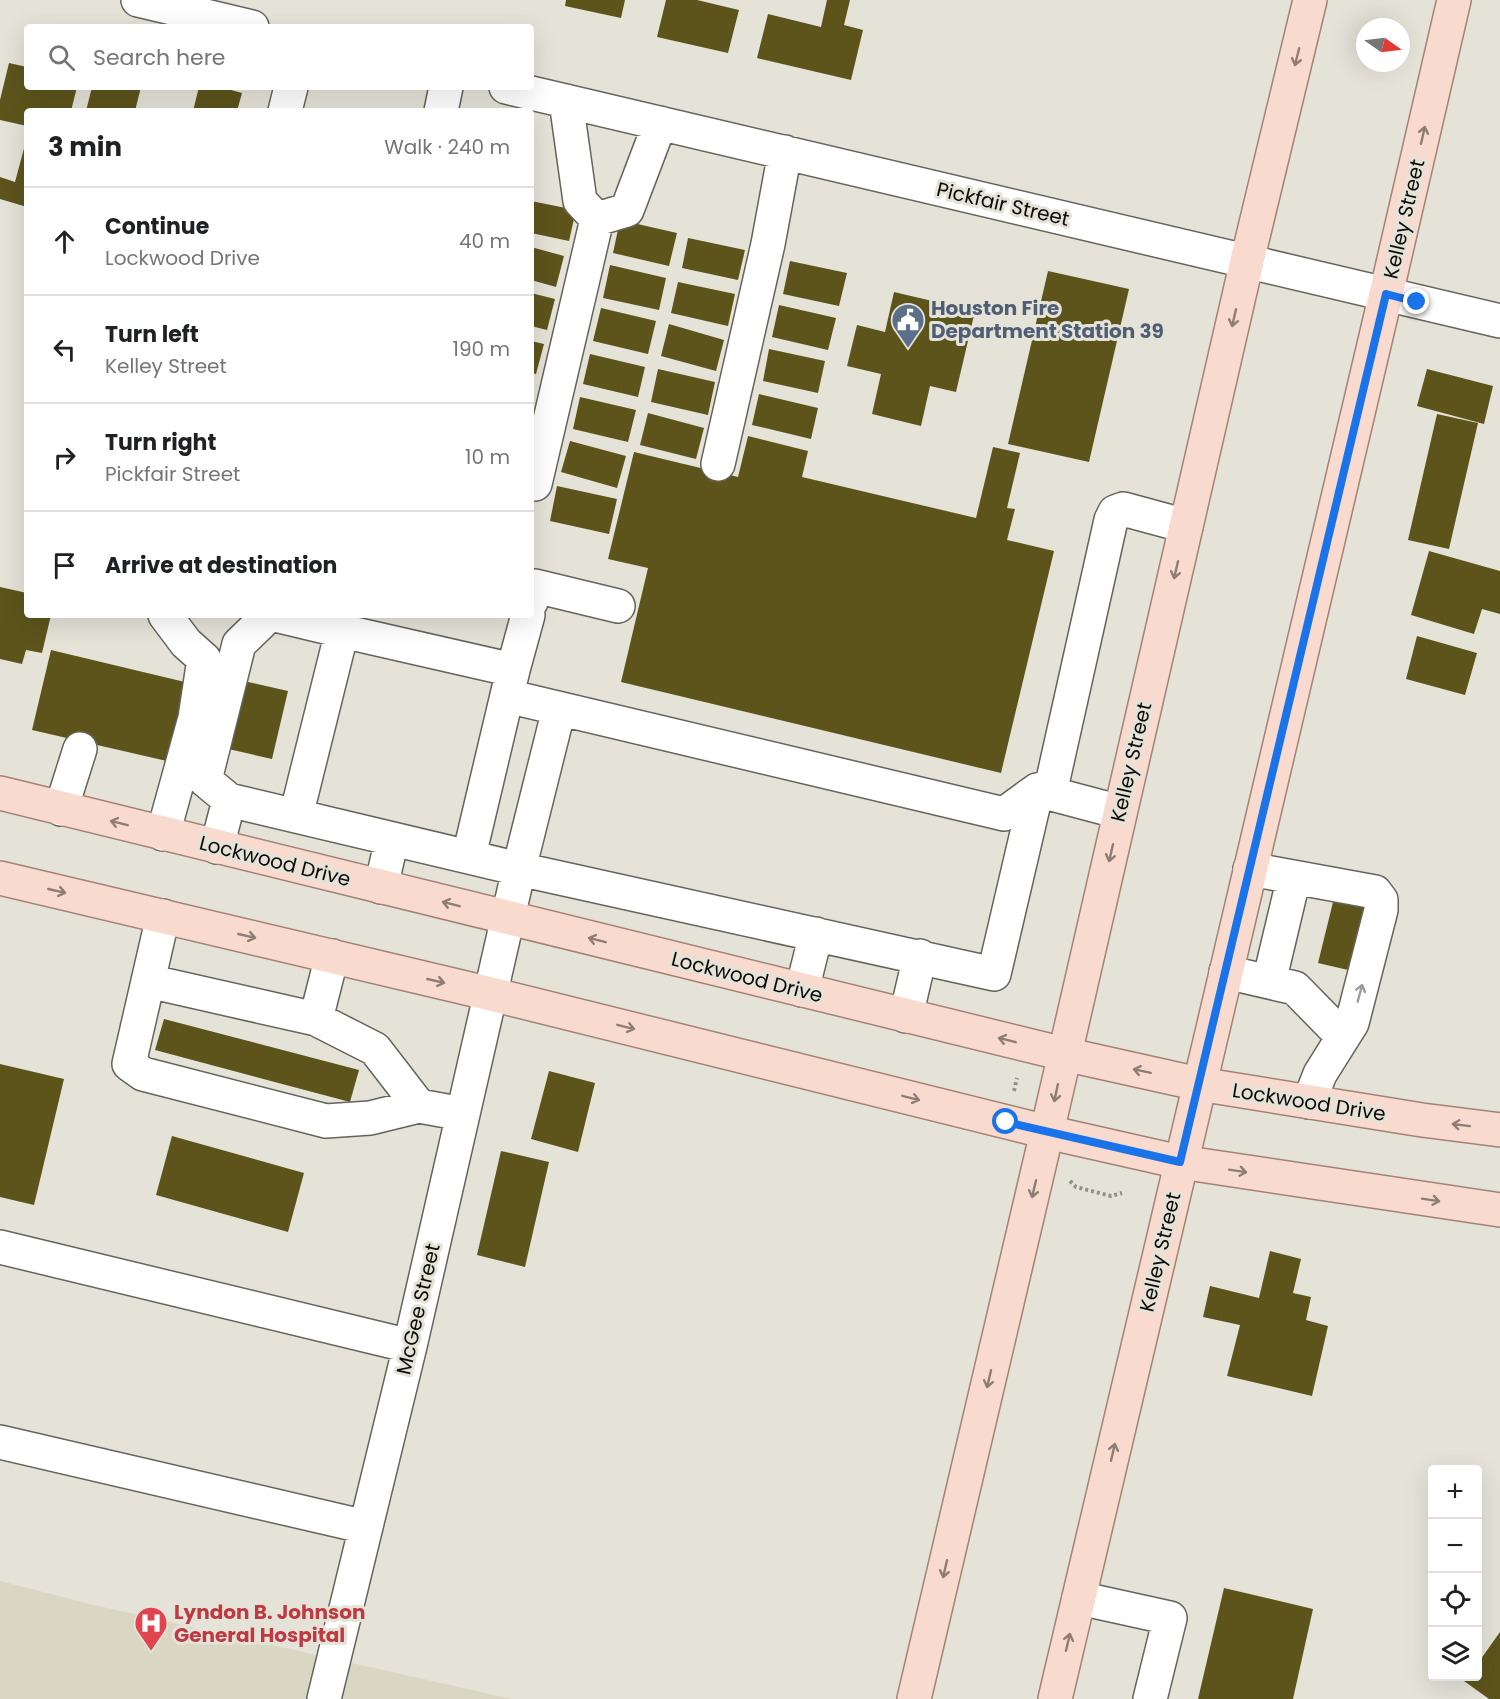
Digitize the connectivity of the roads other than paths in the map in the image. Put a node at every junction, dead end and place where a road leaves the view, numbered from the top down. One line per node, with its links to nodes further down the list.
1 (138, 0): 4 (street)
2 (1311, 0): 14 (main road, Kelley Street, one-way to 14)
3 (1454, 0): 15 (main road, Kelley Street, one-way to 3)
4 (239, 24)
5 (290, 90): 9 (street)
6 (445, 90): 10 (street)
7 (519, 90): 8 (street, Pickfair Street)
8 (566, 101): 11 (street, Pickfair Street); 13 (street)
9 (286, 108)
10 (442, 108)
11 (660, 123): 12 (street, Pickfair Street); 13 (street)
12 (785, 152): 14 (street, Pickfair Street); 17 (street)
13 (597, 219): 18 (street)
14 (1247, 261): 15 (street, Pickfair Street); 19 (main road, Kelley Street, one-way to 19)
15 (1386, 294): 16 (street, Pickfair Street); 41 (main road, Kelley Street)
16 (1500, 321)
17 (718, 464)
18 (535, 484)
19 (1186, 526): 30 (street); 34 (main road, Kelley Street, one-way to 34)
20 (534, 597): 21 (street)
21 (618, 606)
22 (167, 618): 36 (street)
23 (266, 618): 32 (street)
24 (288, 618): 26 (street)
25 (526, 618): 27 (street)
26 (342, 631): 27 (street); 35 (street)
27 (510, 683): 28 (street); 39 (street)
28 (559, 709): 30 (street); 40 (street, McGee Street)
29 (80, 749): 33 (street)
30 (1043, 792): 34 (street); 49 (street)
31 (0, 794): 33 (main road, Lockwood Drive)
32 (229, 800): 35 (street); 38 (street)
33 (62, 809): 36 (main road, Lockwood Drive, one-way to 33)
34 (1120, 812): 58 (main road, Kelley Street, one-way to 58)
35 (296, 816): 37 (street)
36 (163, 834): 38 (main road, Lockwood Drive)
37 (392, 839): 39 (street); 44 (street)
38 (217, 847): 44 (main road, Lockwood Drive)
39 (469, 856): 40 (street)
40 (519, 869): 46 (street, McGee Street); 47 (street)
41 (1250, 869): 42 (street); 50 (main road, Kelley Street)
42 (1294, 877): 52 (street); 57 (street, one-way to 42)
43 (0, 878): 45 (main road, one-way to 45)
44 (381, 887): 46 (main road, Lockwood Drive, one-way to 44)
45 (164, 916): 48 (main road, one-way to 48); 51 (street)
46 (508, 918): 53 (main road, Lockwood Drive, one-way to 46); 54 (street, McGee Street)
47 (816, 934): 49 (street); 53 (street)
48 (332, 956): 54 (main road, one-way to 54); 56 (street)
49 (920, 956): 55 (street)
50 (1226, 972): 52 (street); 59 (main road, Kelley Street)
51 (148, 981): 56 (street); 61 (street)
52 (1269, 982): 57 (street)
53 (802, 990): 55 (main road, Lockwood Drive)
54 (491, 994): 62 (street, McGee Street); 64 (main road, one-way to 64)
55 (906, 1016): 58 (main road, Lockwood Drive, one-way to 55)
56 (316, 1018): 61 (street)
57 (1343, 1037): 60 (street)
58 (1064, 1054): 59 (main road, Lockwood Drive, one-way to 58); 64 (main road, Kelley Street, one-way to 64)
59 (1199, 1084): 60 (main road, Lockwood Drive); 65 (main road, Kelley Street)
60 (1308, 1102): 63 (main road, Lockwood Drive, one-way to 60)
61 (419, 1106): 62 (street)
62 (463, 1114): 68 (street, McGee Street)
63 (1500, 1130)
64 (1047, 1132): 65 (main road); 73 (main road, Kelley Street, one-way to 73)
65 (1180, 1162): 66 (main road, one-way to 66); 71 (main road, Kelley Street, one-way to 65)
66 (1500, 1210)
67 (0, 1247): 68 (street)
68 (410, 1346): 70 (street, McGee Street)
69 (0, 1442): 70 (street)
70 (366, 1527): 72 (street, McGee Street)
71 (1078, 1598): 74 (main road, Kelley Street, one-way to 71); 75 (street)
72 (324, 1699)
73 (914, 1699)
74 (1055, 1699)
75 (1150, 1699)

